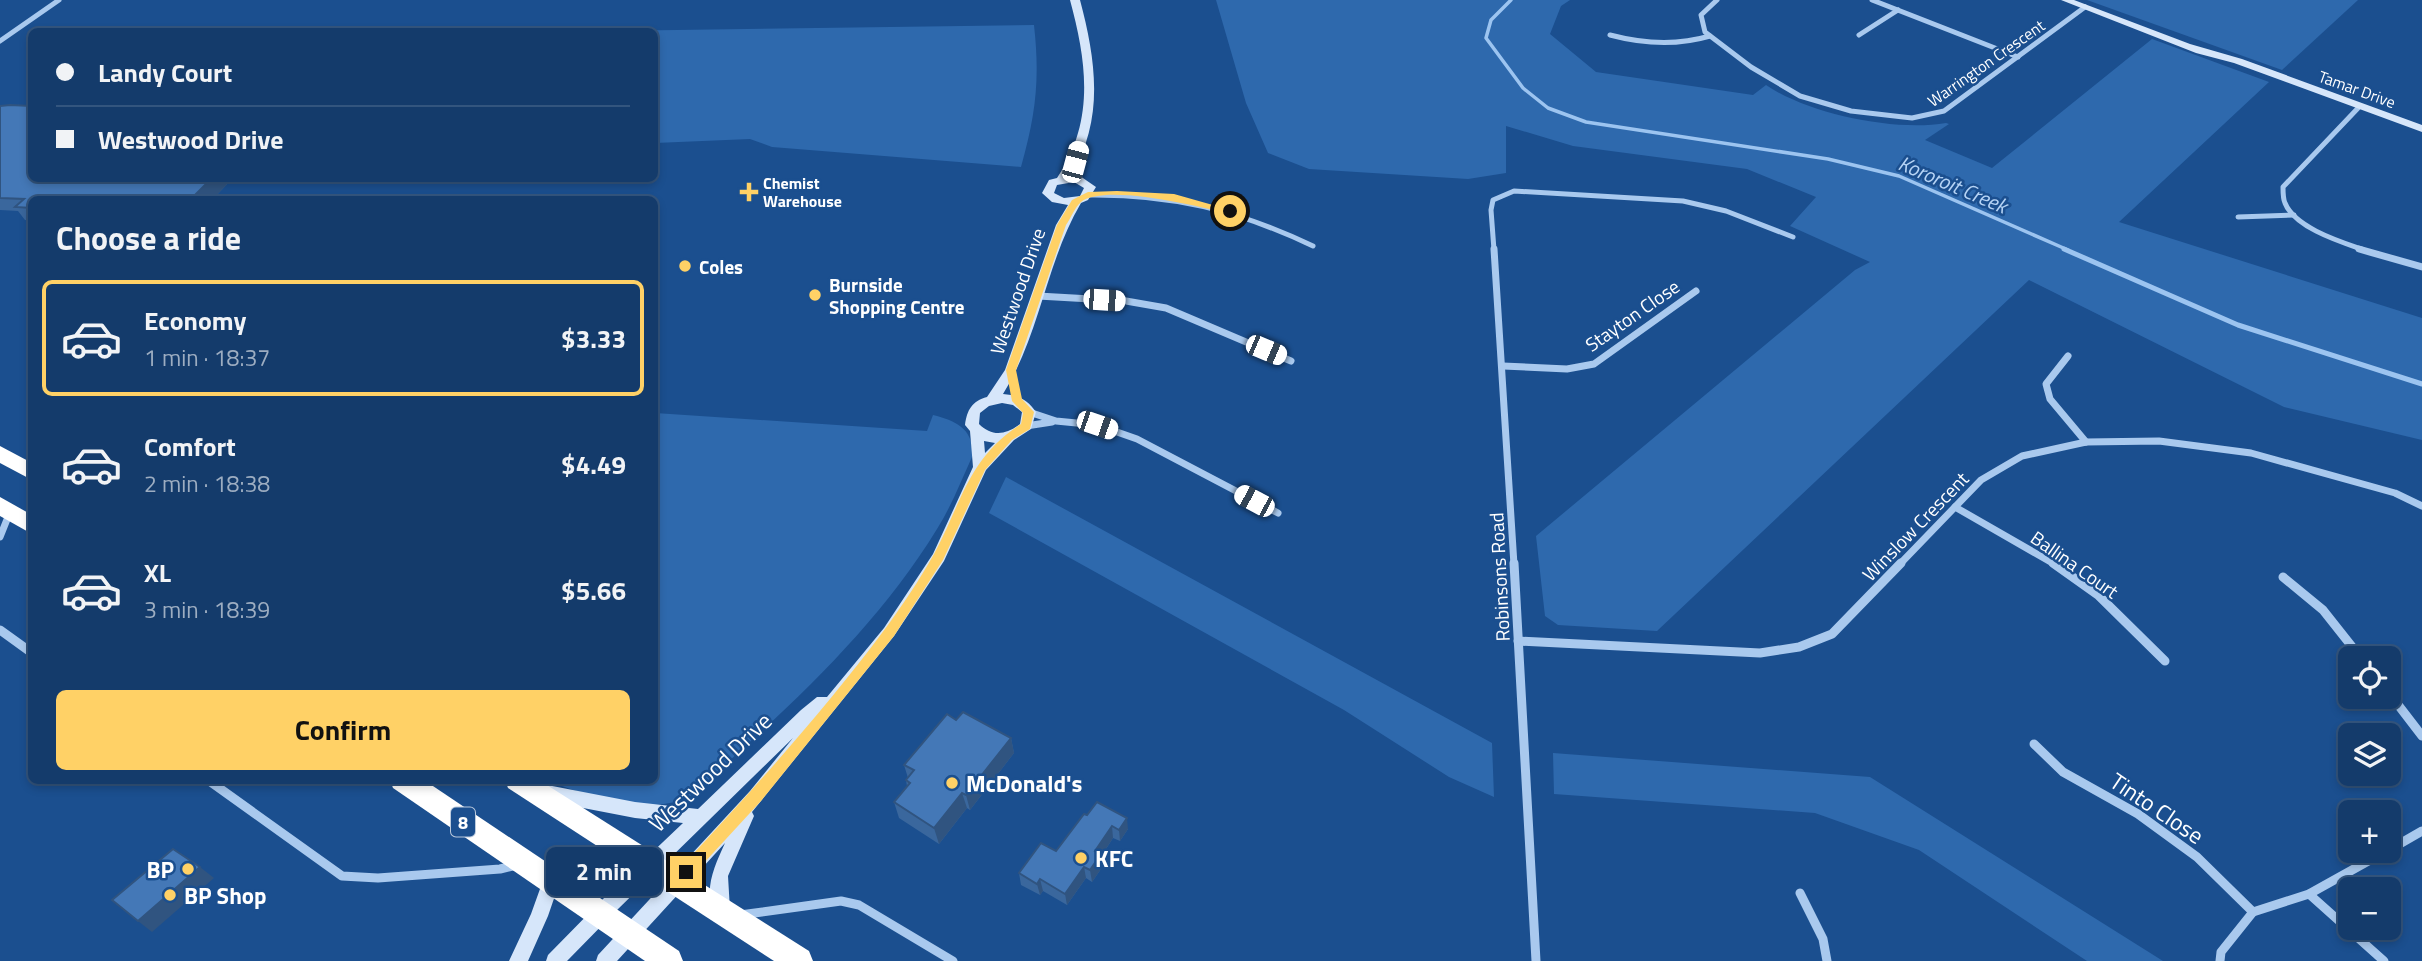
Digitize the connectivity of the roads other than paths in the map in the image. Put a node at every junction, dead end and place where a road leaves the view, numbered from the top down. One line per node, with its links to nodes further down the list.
1 (59, 0): 11 (street)
2 (1075, 0): 15 (street)
3 (1717, 0): 10 (street)
4 (1872, 0): 7 (street)
5 (2066, 0): 6 (street, Tamar Drive)
6 (2085, 7): 12 (street, Warrington Crescent); 13 (street, Tamar Drive)
7 (1898, 10): 9 (street); 12 (street)
8 (1610, 34): 10 (street)
9 (1859, 35)
10 (1710, 36): 12 (street, Warrington Crescent)
11 (0, 41)
12 (2018, 57)
13 (2360, 107): 14 (street, Tamar Drive); 20 (street)
14 (2422, 129)
15 (1075, 162): 16 (street); 17 (street)
16 (1062, 179): 17 (street); 18 (street, Westwood Drive)
17 (1087, 187): 19 (street); 24 (street)
18 (1058, 201): 19 (street); 22 (street, Westwood Drive)
19 (1076, 202): 22 (street, Westwood Drive)
20 (2294, 215): 21 (street); 25 (street)
21 (2238, 217)
22 (1062, 225): 27 (street, Westwood Drive)
23 (1793, 237): 30 (street, Robinsons Road)
24 (1313, 246)
25 (2422, 267)
26 (1696, 291): 30 (street, Stayton Close)
27 (1038, 296): 29 (street); 31 (street, Westwood Drive)
28 (2068, 356): 38 (street)
29 (1291, 361)
30 (1503, 366): 50 (street, Robinsons Road)
31 (1011, 370): 32 (street, Westwood Drive); 33 (street, Westwood Drive)
32 (992, 400): 33 (street); 36 (street)
33 (1017, 401): 34 (street)
34 (1028, 419): 35 (street); 35 (street); 37 (street)
35 (1056, 421): 45 (street)
36 (976, 432): 37 (street); 40 (street)
37 (1009, 438): 40 (street, Westwood Drive)
38 (2085, 442): 42 (street, Winslow Crescent); 43 (street, Winslow Crescent)
39 (0, 453): 41 (highway)
40 (980, 467): 54 (street, Westwood Drive)
41 (28, 470)
42 (2422, 506)
43 (1955, 507): 50 (street, Winslow Crescent); 53 (street, Ballina Court)
44 (5, 509): 46 (highway); 47 (street)
45 (1278, 513)
46 (28, 523)
47 (0, 537)
48 (2283, 578): 51 (street)
49 (0, 630): 52 (street)
50 (1518, 641): 82 (street, Robinsons Road)
51 (2352, 646)
52 (28, 650)
53 (2165, 661)
54 (846, 684): 61 (street, Westwood Drive); 62 (street, Westwood Drive)
55 (2401, 709): 56 (street)
56 (2422, 736)
57 (2034, 744): 72 (street, Tinto Close)
58 (214, 784): 65 (street)
59 (408, 784): 65 (highway, 8)
60 (525, 785): 62 (street); 67 (highway)
61 (756, 796): 69 (street, Westwood Drive); 73 (street)
62 (701, 817): 67 (street, Westwood Drive)
63 (2422, 831): 64 (street)
64 (2401, 843)
65 (524, 863): 68 (highway, 8)
66 (2365, 863): 71 (street)
67 (647, 866): 69 (highway); 74 (street, Westwood Drive)
68 (551, 881): 74 (highway, 8); 76 (street)
69 (675, 883): 73 (highway); 75 (street, Westwood Drive)
70 (1800, 893): 83 (street)
71 (2309, 894): 72 (street); 85 (street)
72 (2253, 912): 84 (street)
73 (725, 913): 80 (highway); 81 (street)
74 (601, 914): 75 (highway, 8); 77 (street, Westwood Drive)
75 (630, 935): 78 (street, Westwood Drive); 79 (highway, 8)
76 (518, 961)
77 (555, 961)
78 (605, 961)
79 (669, 961)
80 (799, 961)
81 (953, 961)
82 (1536, 961)
83 (1827, 961)
84 (2220, 961)
85 (2384, 961)

